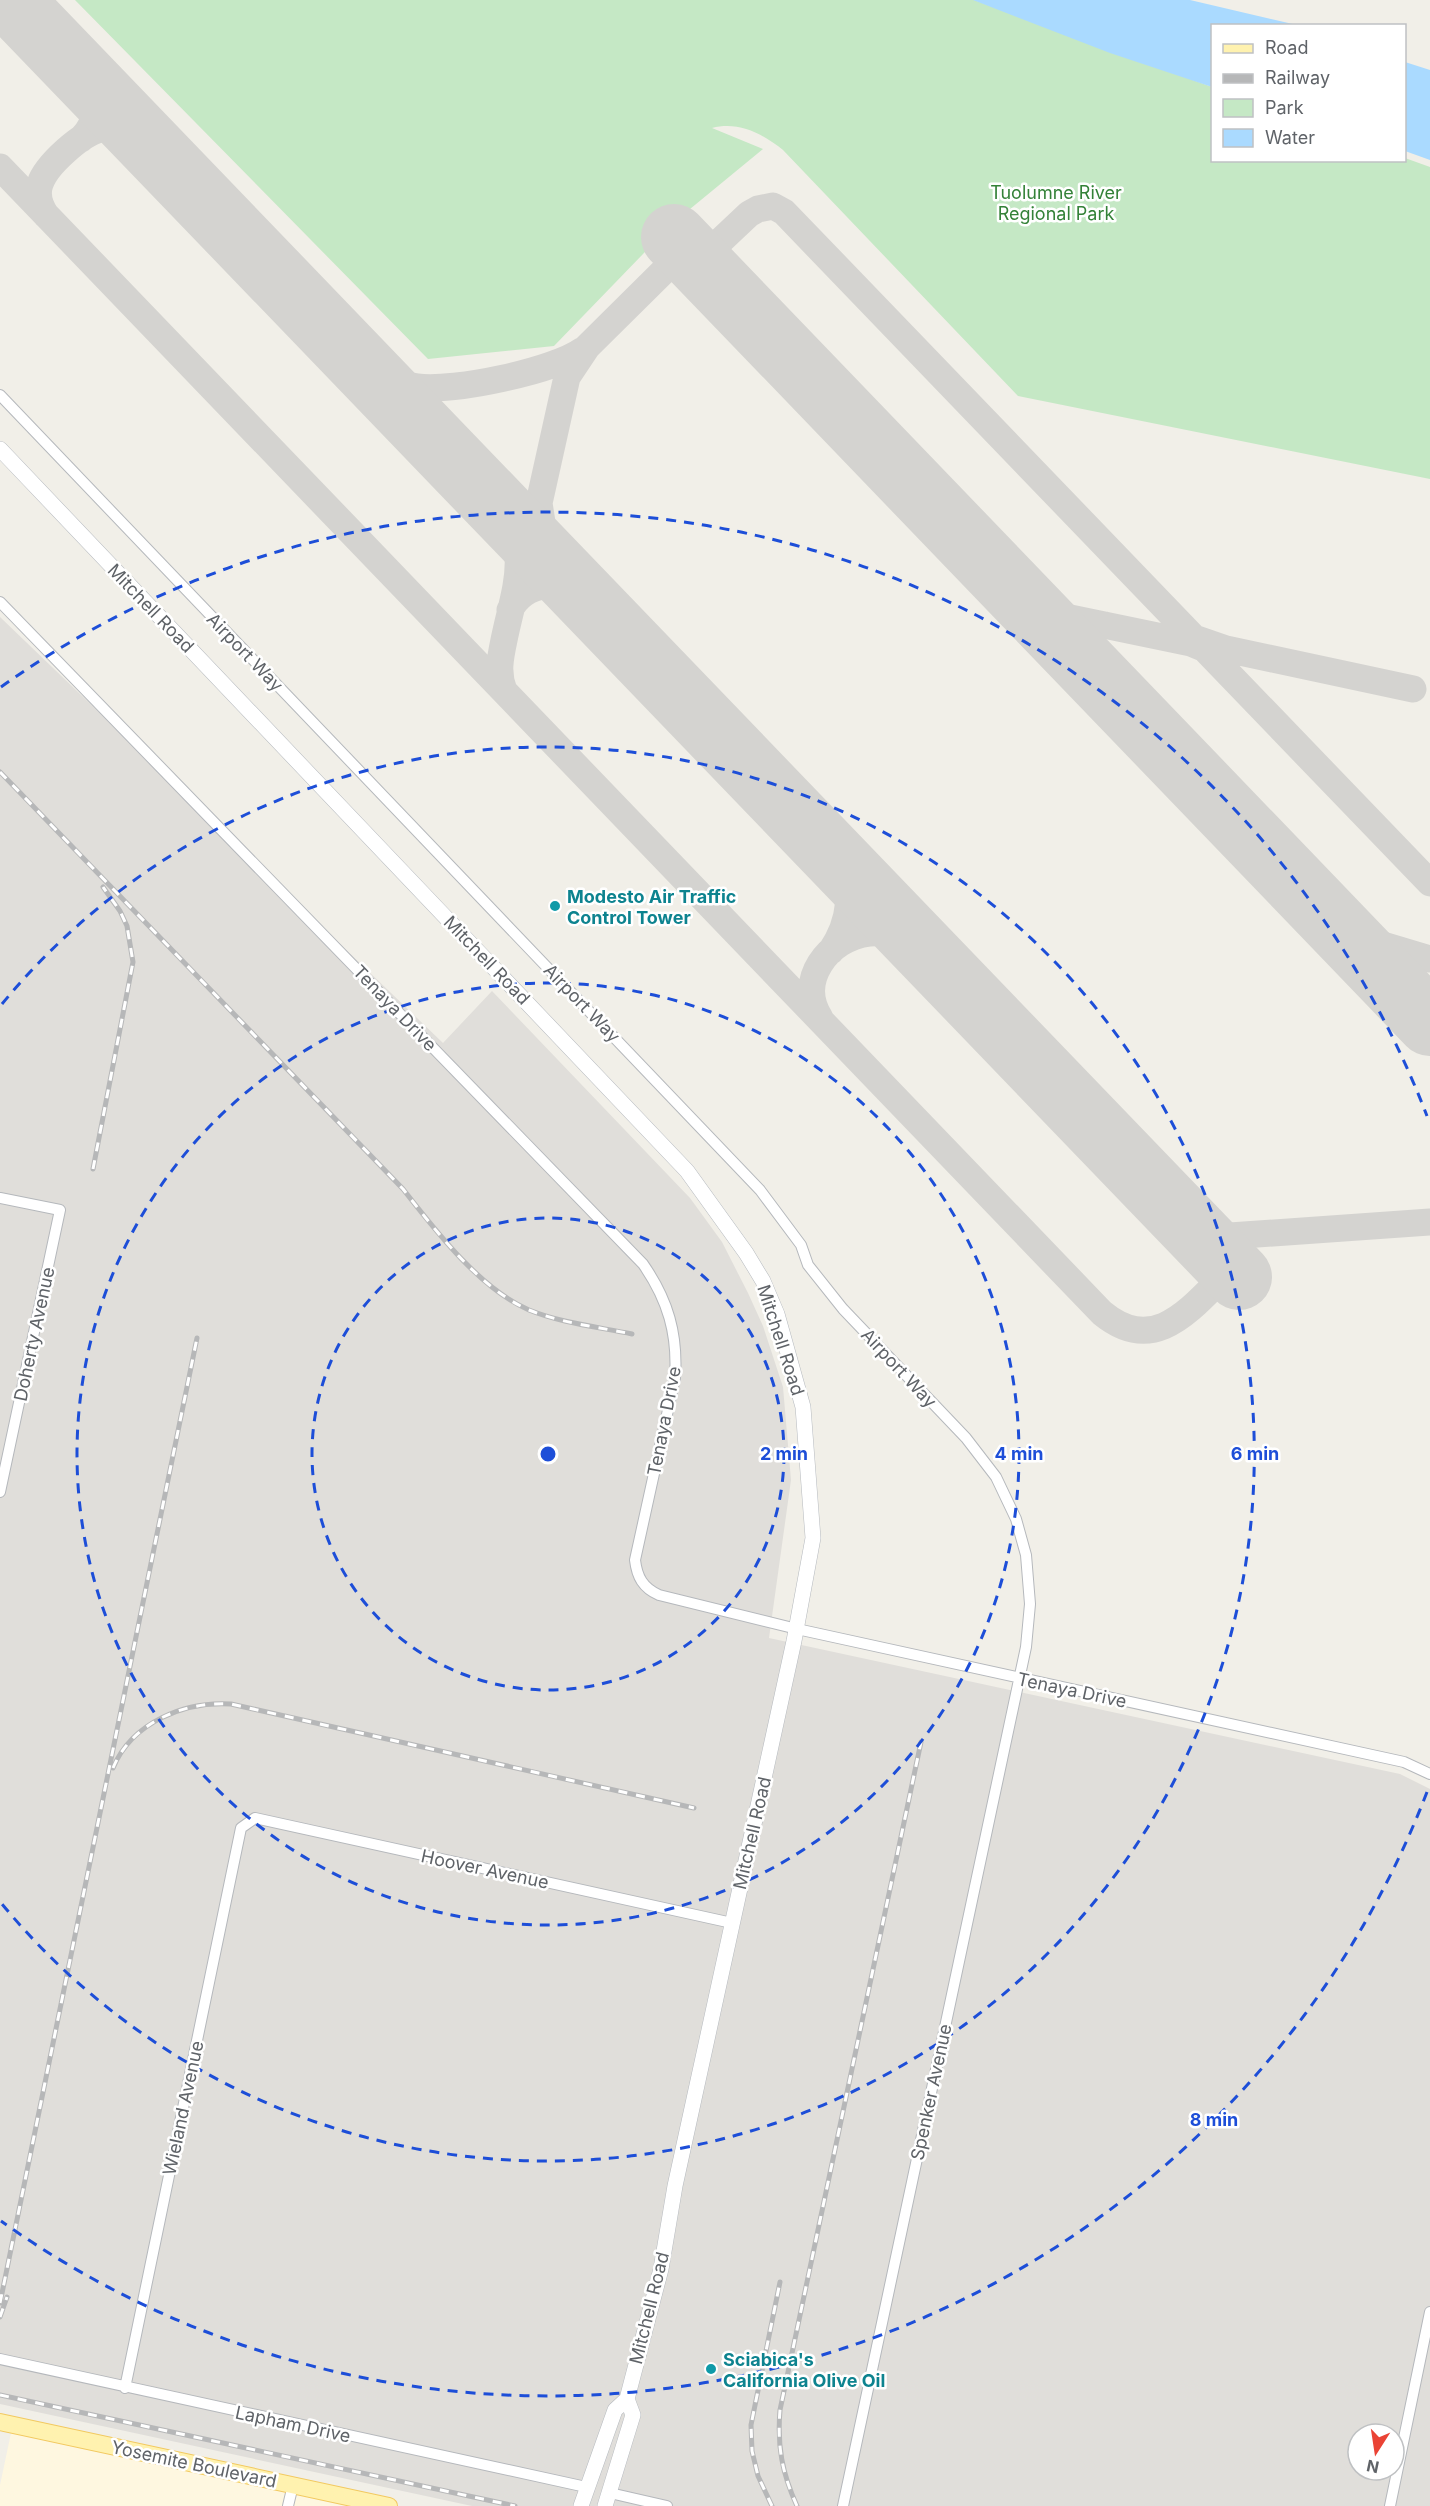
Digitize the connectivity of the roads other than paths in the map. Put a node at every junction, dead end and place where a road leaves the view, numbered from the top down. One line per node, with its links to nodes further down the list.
1 (0, 395): 7 (street, Airport Way)
2 (0, 449): 6 (main road, Mitchell Road)
3 (0, 602): 6 (street, Tenaya Drive)
4 (0, 1198): 5 (street, Doherty Avenue)
5 (0, 1492)
6 (797, 1629): 7 (street, Tenaya Drive); 10 (main road, Mitchell Road)
7 (1019, 1679): 8 (street, Tenaya Drive); 23 (street, Spenker Avenue)
8 (1430, 1774)
9 (241, 1828): 10 (street, Hoover Avenue); 13 (street, Wieland Avenue)
10 (732, 1923): 14 (main road, Mitchell Road)
11 (1430, 2312): 24 (street)
12 (0, 2359): 13 (street, Lapham Drive)
13 (125, 2388): 17 (street, Lapham Drive)
14 (627, 2399): 17 (main road, Mitchell Road); 18 (main road, Mitchell Road)
15 (0, 2424): 16 (main road, Yosemite Boulevard)
16 (293, 2485): 19 (street); 20 (main road, Yosemite Boulevard)
17 (586, 2487): 21 (main road, Mitchell Road)
18 (607, 2499): 22 (street)
19 (288, 2506)
20 (389, 2506)
21 (581, 2506)
22 (667, 2506)
23 (843, 2506)
24 (1390, 2506)

